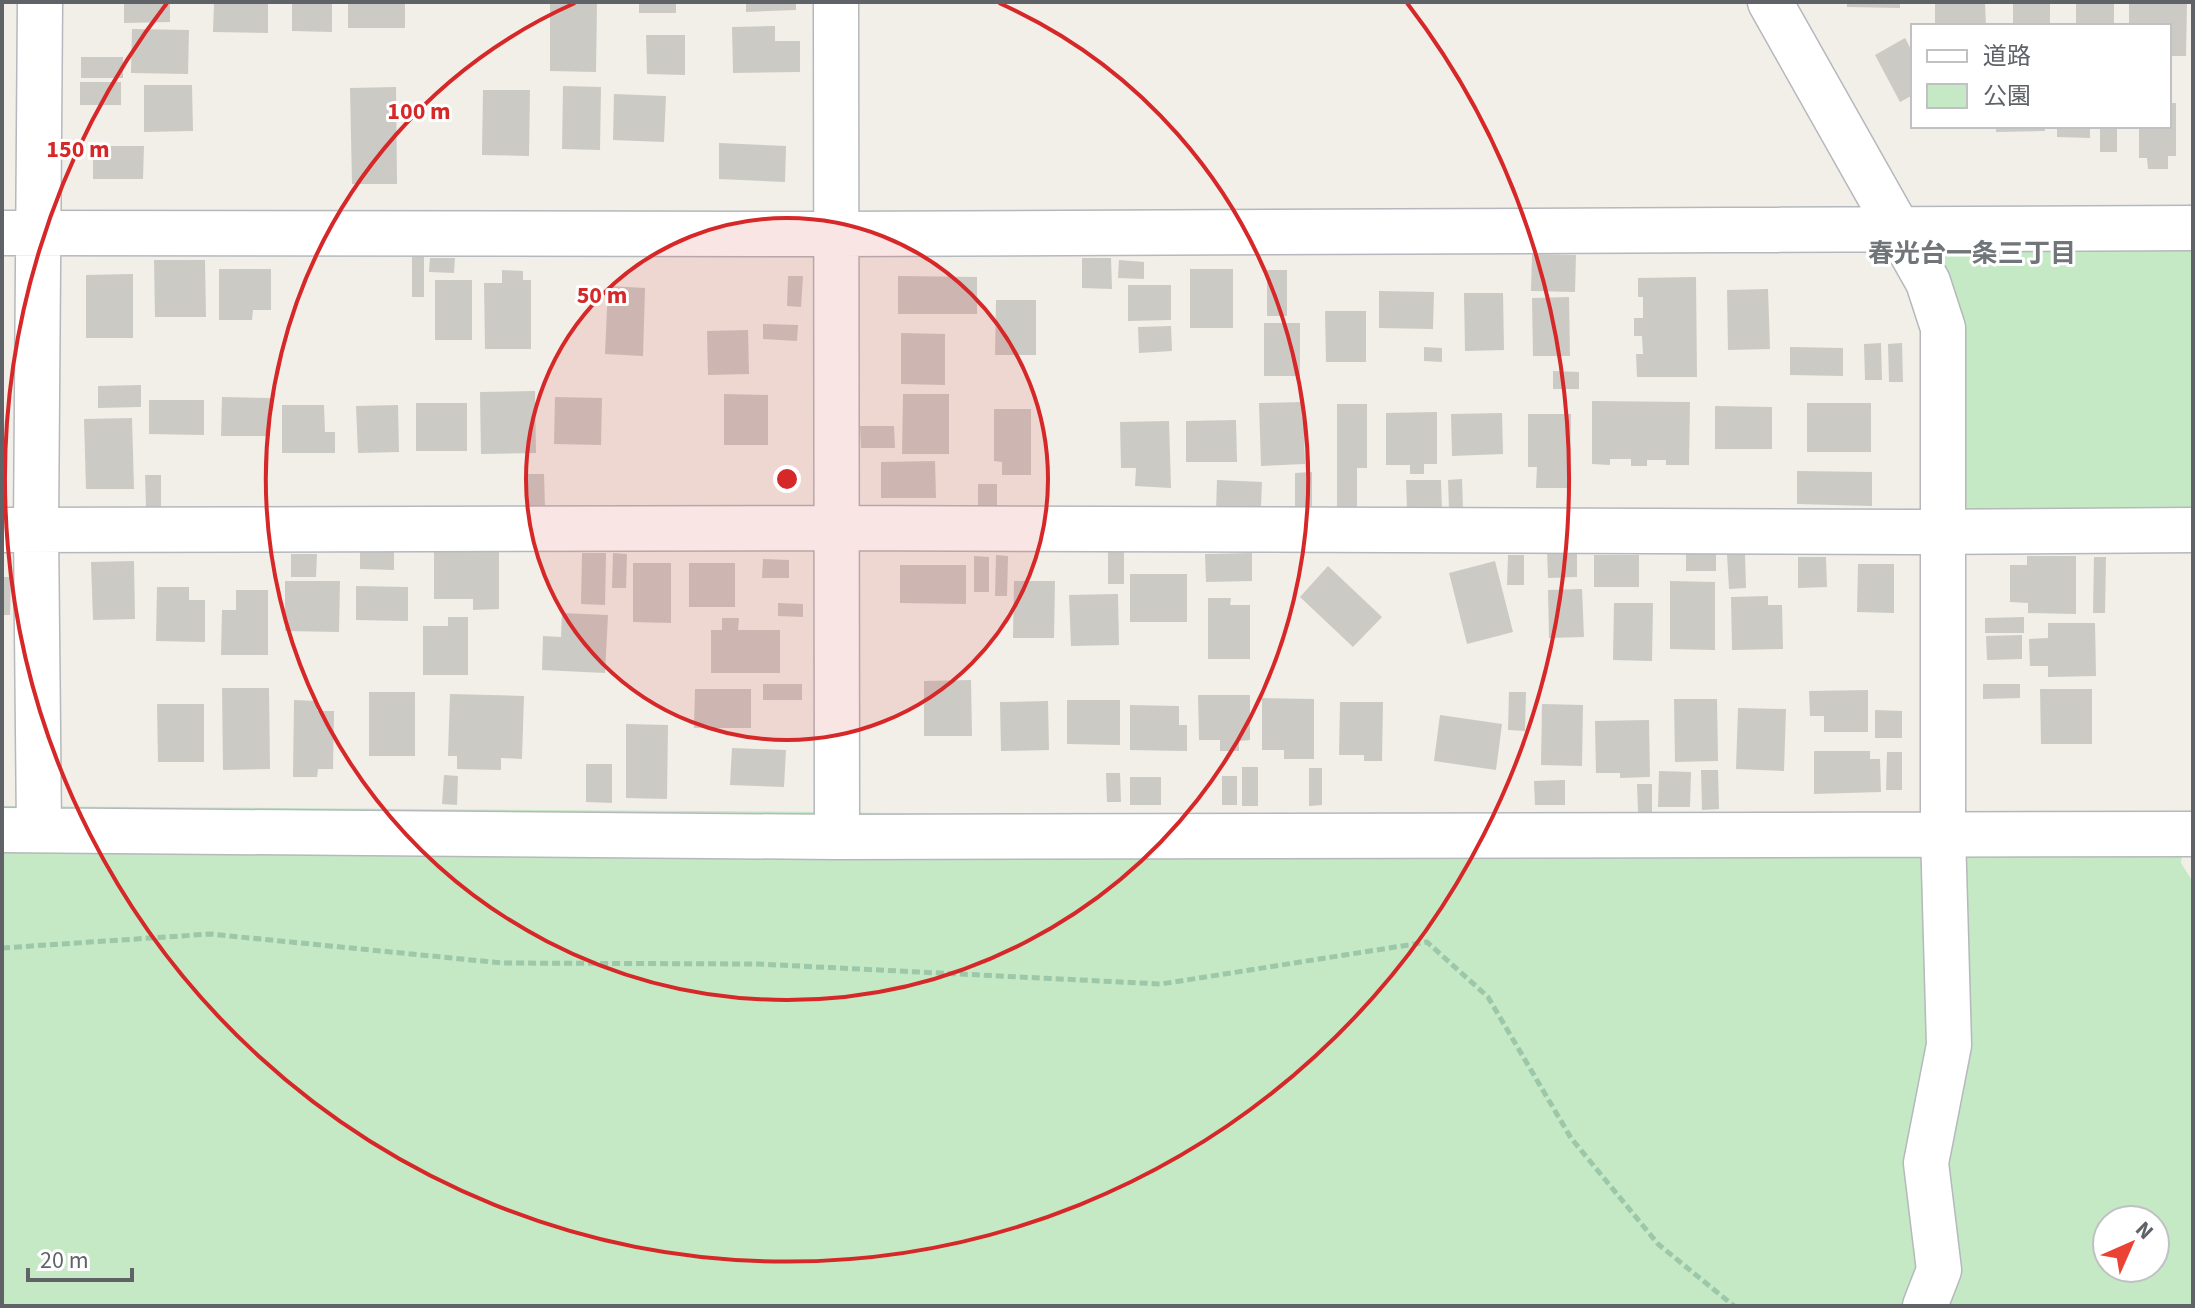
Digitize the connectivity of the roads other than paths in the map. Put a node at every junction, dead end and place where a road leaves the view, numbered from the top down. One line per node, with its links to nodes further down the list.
1 (40, 2): 6 (street)
2 (836, 2): 7 (street)
3 (1770, 2): 5 (street)
4 (2193, 228): 5 (street)
5 (1898, 230): 7 (street); 11 (street)
6 (20, 233): 7 (street); 9 (street)
7 (836, 234): 8 (street)
8 (835, 528): 9 (street); 11 (street); 15 (street)
9 (19, 530): 12 (street)
10 (2193, 530): 11 (street)
11 (1944, 532): 13 (street)
12 (21, 830): 15 (street)
13 (1943, 833): 14 (street); 15 (street); 16 (street)
14 (2193, 834)
15 (837, 837)
16 (1925, 1306)

